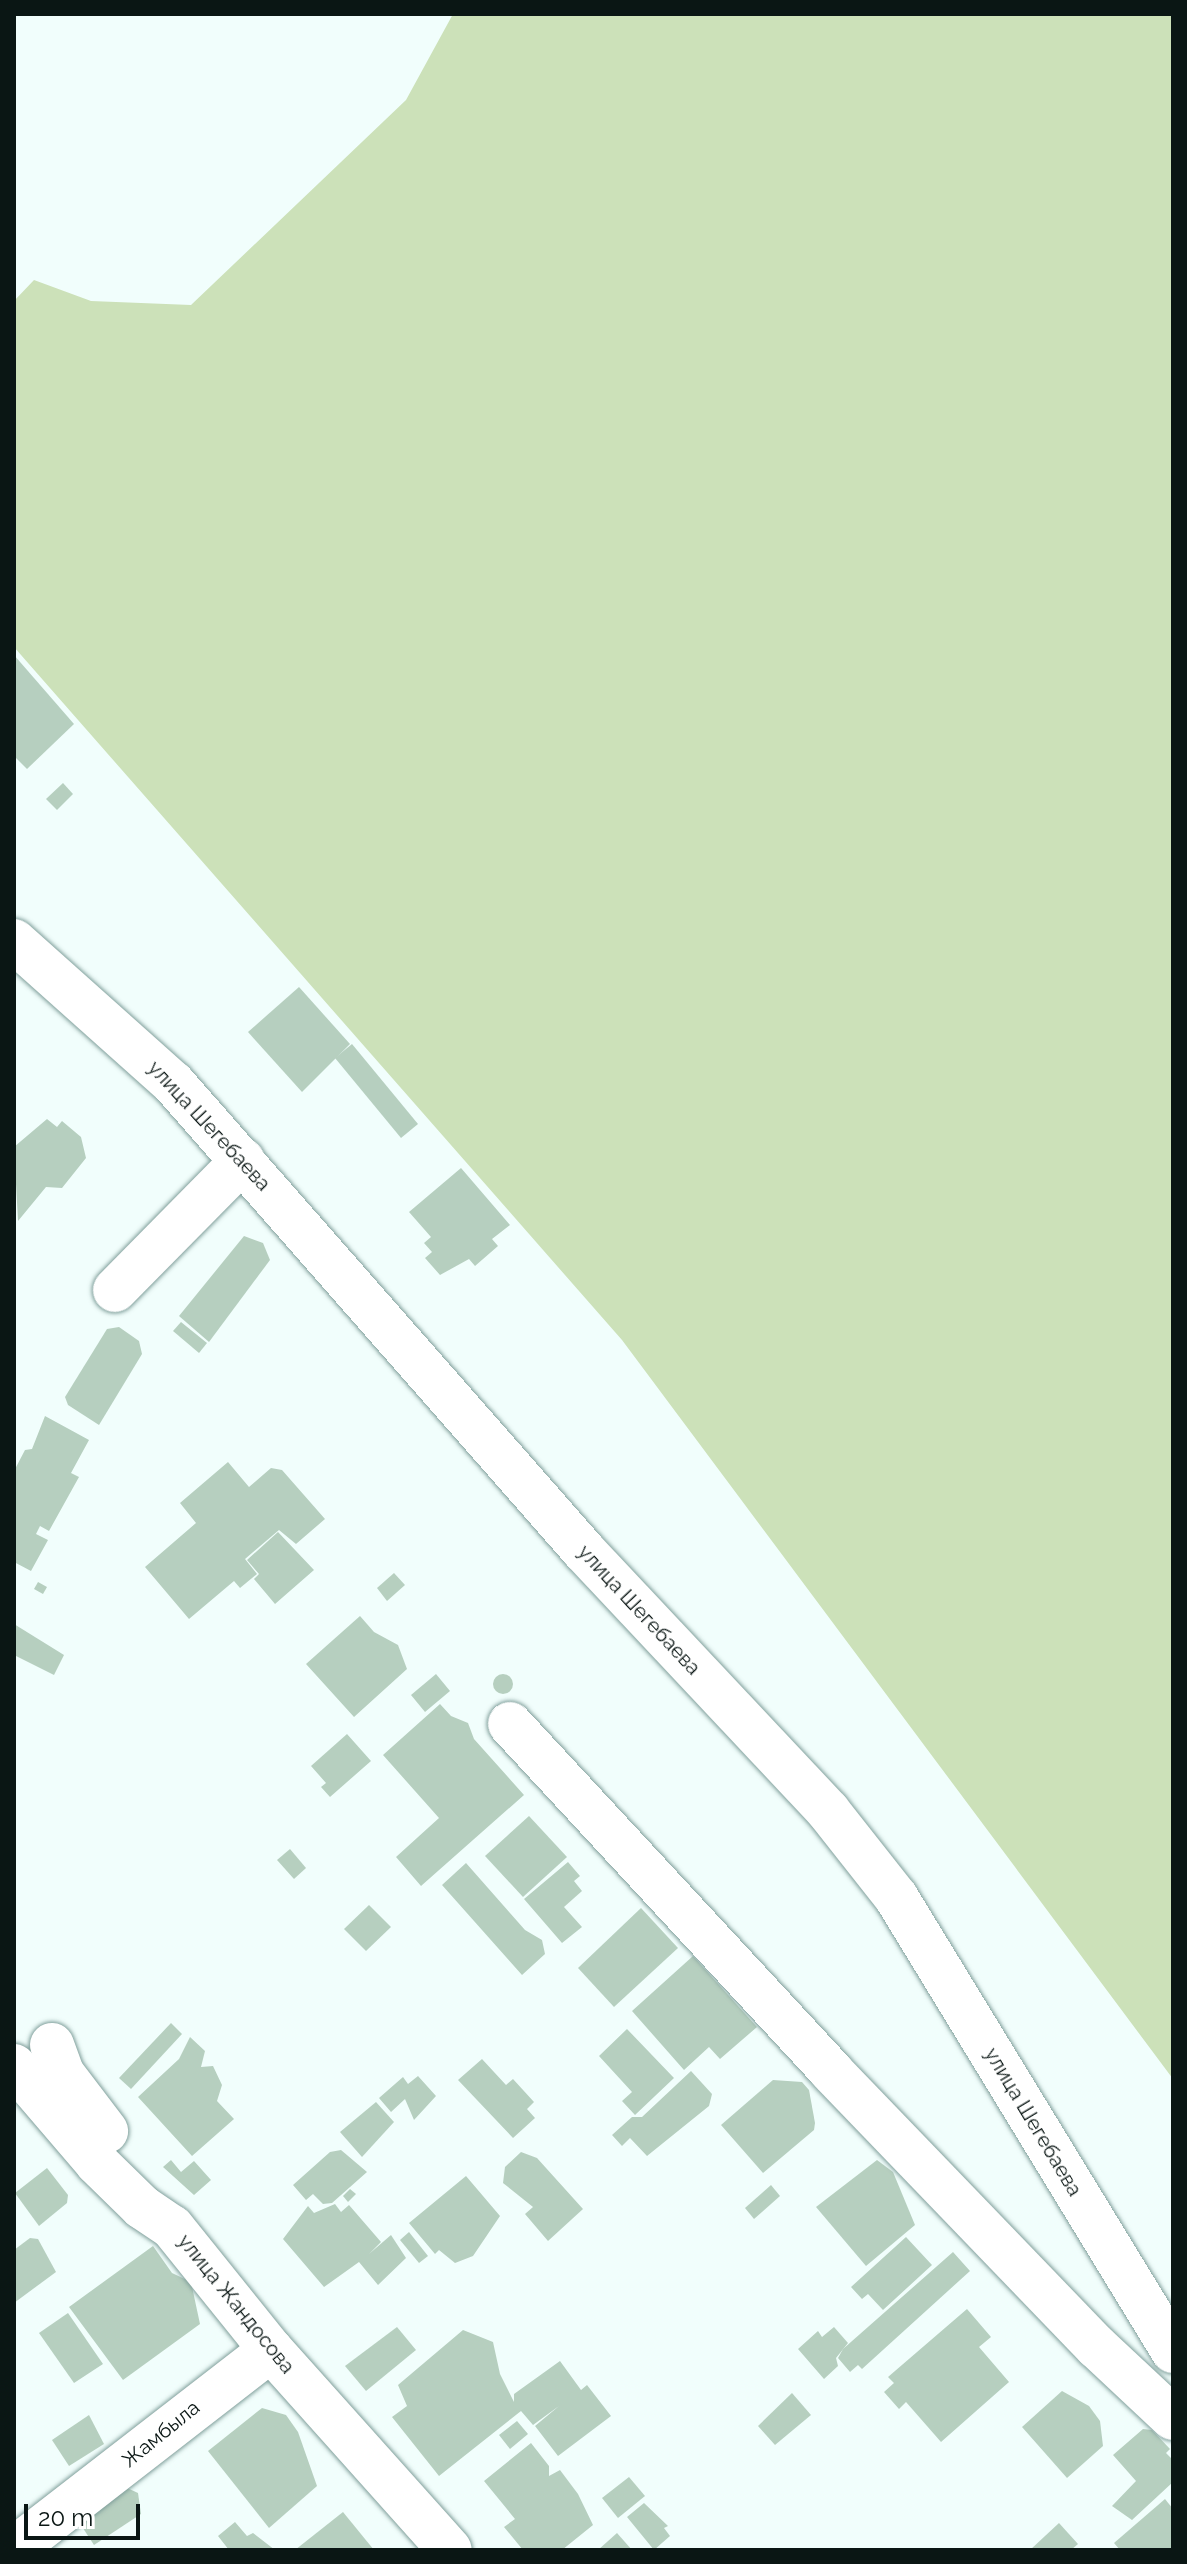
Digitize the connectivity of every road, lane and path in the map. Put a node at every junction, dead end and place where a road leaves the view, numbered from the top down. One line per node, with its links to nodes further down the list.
1 (14, 941): 2 (street, улица Шегебаева)
2 (243, 1160): 3 (street); 9 (street, улица Шегебаева)
3 (115, 1290)
4 (510, 1724): 10 (street)
5 (52, 2045): 7 (street)
6 (14, 2066): 7 (street, улица Жандосова)
7 (172, 2227): 8 (street, улица Жандосова)
8 (271, 2350): 11 (street, Жамбыла); 12 (street, улица Жандосова)
9 (1173, 2351)
10 (1173, 2418)
11 (14, 2549)
12 (450, 2550)

